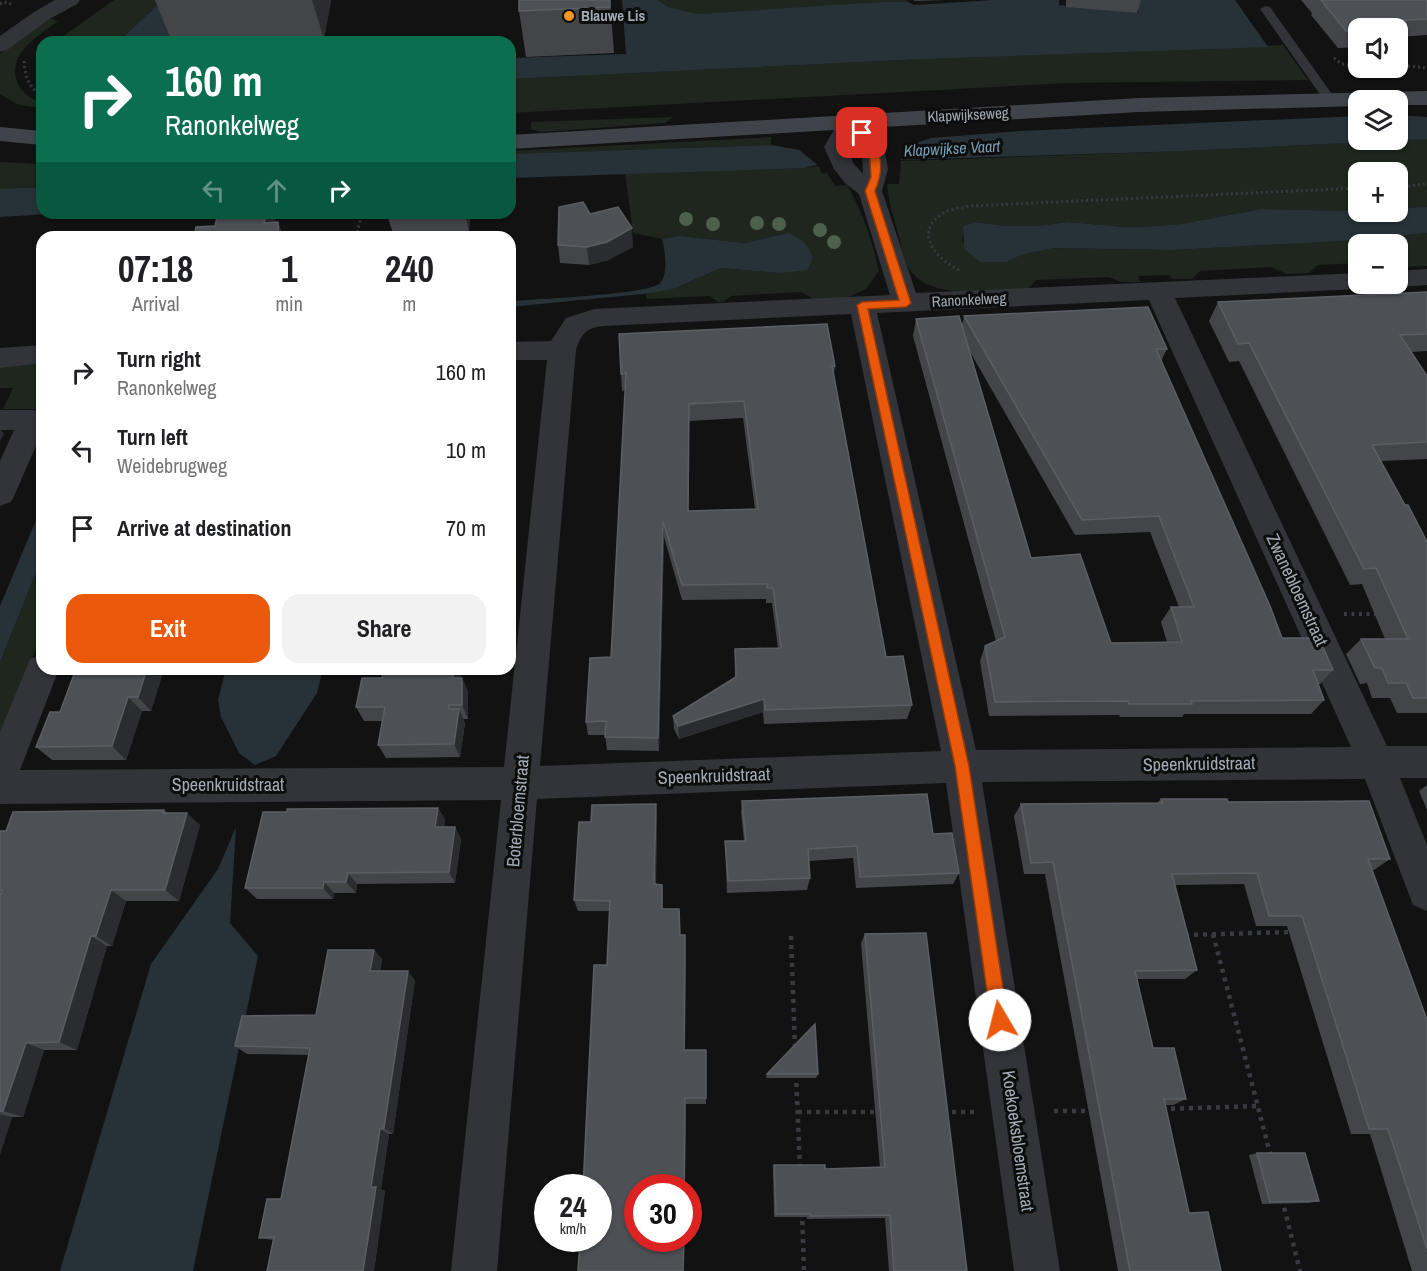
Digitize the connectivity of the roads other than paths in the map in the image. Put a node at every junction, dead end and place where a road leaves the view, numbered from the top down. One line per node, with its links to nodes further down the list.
1 (38, 0): 4 (street)
2 (70, 0): 5 (street)
3 (1266, 9): 7 (lane)
4 (0, 24)
5 (0, 46)
6 (1427, 98): 7 (main road, Klapwijkseweg)
7 (1330, 100): 10 (main road, Klapwijkseweg)
8 (0, 114): 9 (main road)
9 (36, 117)
10 (850, 121): 13 (main road, Klapwijkseweg); 14 (street); 14 (street)
11 (0, 134): 12 (main road)
12 (36, 137)
13 (516, 142)
14 (870, 191): 19 (street)
15 (1427, 277): 16 (street)
16 (1408, 278)
17 (1348, 282): 18 (street, Ranonkelweg)
18 (1159, 292): 19 (street, Ranonkelweg); 28 (street, Zwanebloemstraat)
19 (906, 303): 20 (street, Ranonkelweg)
20 (862, 305): 21 (street, Ranonkelweg); 30 (street, Koekoeksbloemstraat)
21 (562, 350): 22 (street); 32 (street, Boterbloemstraat)
22 (516, 351)
23 (36, 355): 24 (street)
24 (0, 358)
25 (0, 420): 26 (street)
26 (0, 494)
27 (40, 675): 31 (street)
28 (1376, 762): 29 (street, Speenkruidstraat); 30 (street, Speenkruidstraat); 34 (street, Zwanebloemstraat)
29 (1427, 762)
30 (962, 766): 32 (street, Speenkruidstraat); 36 (street, Koekoeksbloemstraat)
31 (0, 777)
32 (521, 783): 33 (street, Speenkruidstraat); 35 (street, Boterbloemstraat)
33 (0, 786)
34 (1427, 892)
35 (474, 1271)
36 (1037, 1271)

